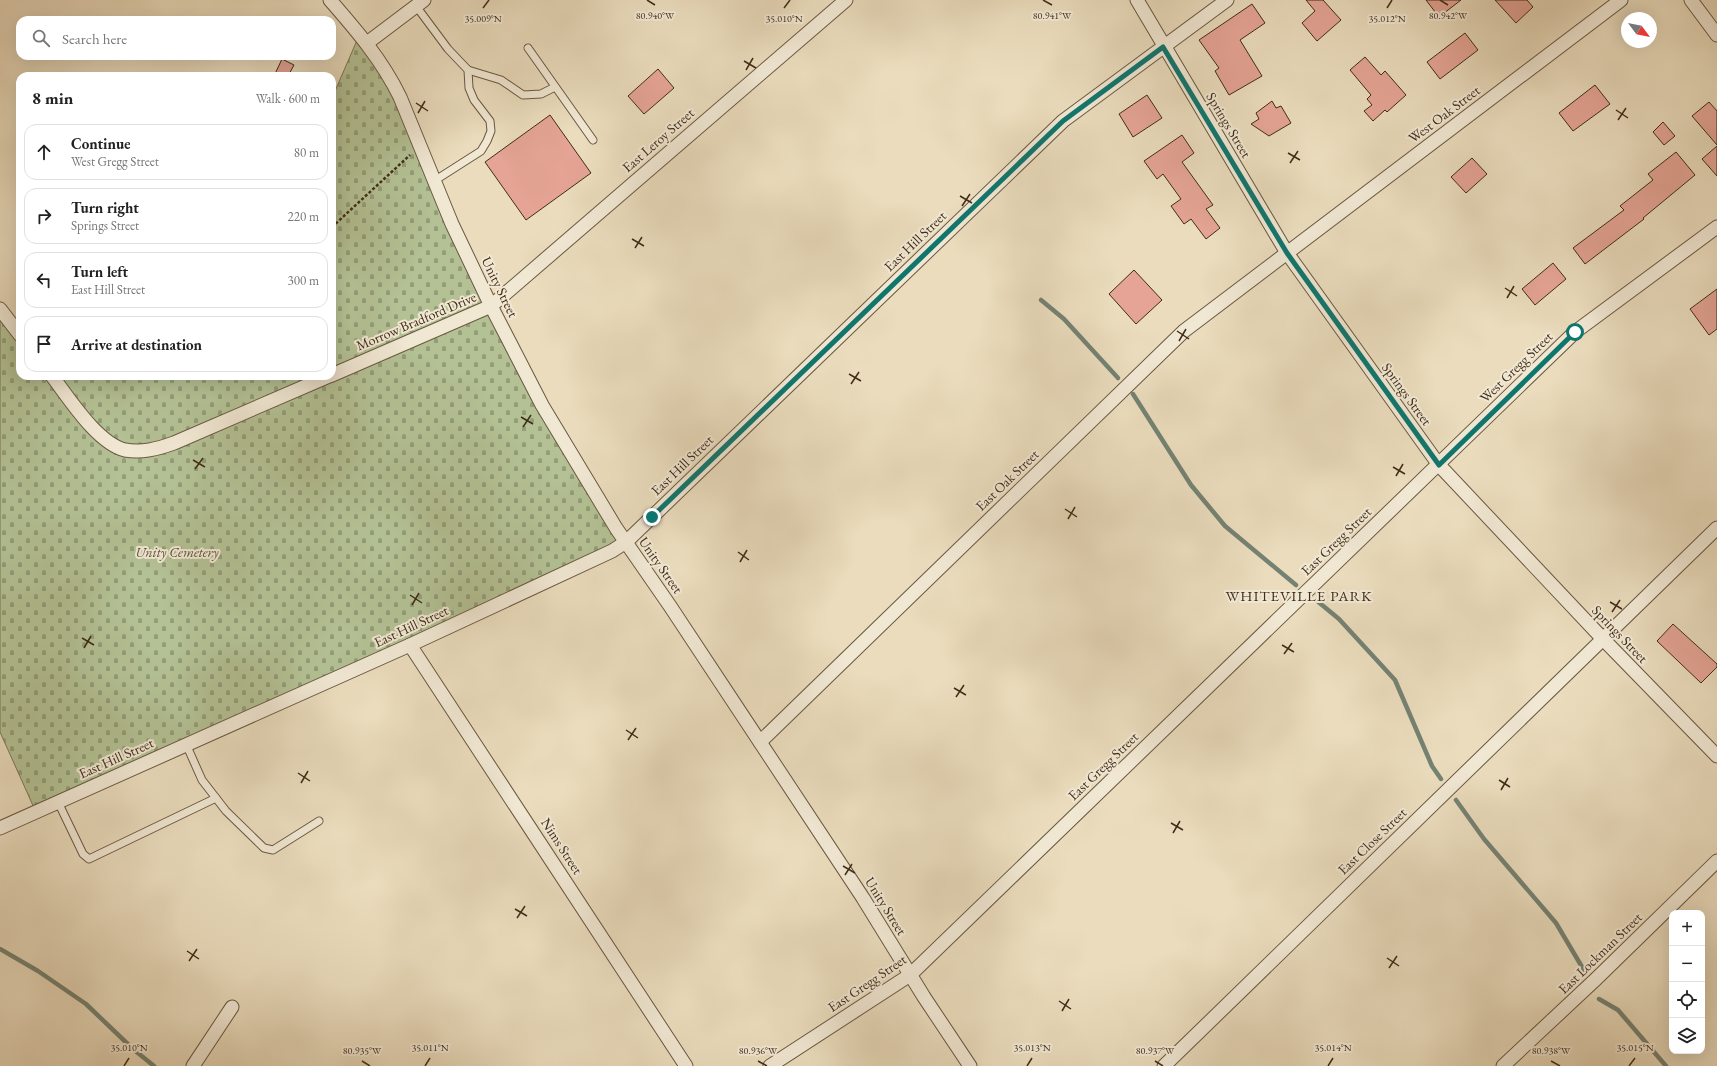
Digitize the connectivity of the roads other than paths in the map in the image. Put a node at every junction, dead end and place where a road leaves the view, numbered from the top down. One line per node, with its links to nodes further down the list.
1 (330, 0): 9 (street, Unity Street)
2 (846, 0): 18 (street, East Leroy Street)
3 (1137, 0): 10 (street, Springs Street)
4 (1227, 0): 10 (street, East Hill Street)
5 (1622, 0): 17 (street, West Oak Street)
6 (1691, 0): 8 (street)
7 (420, 3): 9 (street); 12 (lane)
8 (1717, 35)
9 (367, 43): 15 (street, Unity Street)
10 (1163, 47): 17 (street, Springs Street); 26 (street, East Hill Street)
11 (528, 48): 13 (lane)
12 (468, 70): 13 (lane); 15 (lane)
13 (555, 87): 14 (lane)
14 (594, 140)
15 (434, 181): 18 (street, Unity Street)
16 (1717, 227): 24 (street, West Gregg Street)
17 (1287, 253): 24 (street, Springs Street); 29 (street, East Oak Street)
18 (491, 306): 21 (street, Morrow Bradford Drive); 26 (street, Unity Street)
19 (0, 309): 20 (street)
20 (16, 330)
21 (336, 373)
22 (55, 380): 23 (street)
23 (320, 380)
24 (1439, 465): 27 (street, Springs Street); 37 (street, East Gregg Street)
25 (1717, 528): 27 (street, East Close Street)
26 (626, 542): 28 (street, East Hill Street); 29 (street, Unity Street)
27 (1603, 639): 31 (street, Springs Street); 43 (street, East Close Street)
28 (410, 645): 30 (street, East Hill Street); 40 (street, Nims Street)
29 (760, 742): 37 (street, Unity Street)
30 (186, 744): 32 (lane); 33 (street, East Hill Street)
31 (1717, 756)
32 (216, 798): 33 (lane); 34 (lane)
33 (58, 802): 35 (street, East Hill Street)
34 (319, 821)
35 (0, 828)
36 (1717, 861): 44 (street, East Lockman Street)
37 (910, 975): 41 (street, East Gregg Street); 42 (street, Unity Street)
38 (232, 1008): 39 (street)
39 (193, 1066)
40 (686, 1066)
41 (770, 1066)
42 (970, 1066)
43 (1164, 1066)
44 (1503, 1066)

